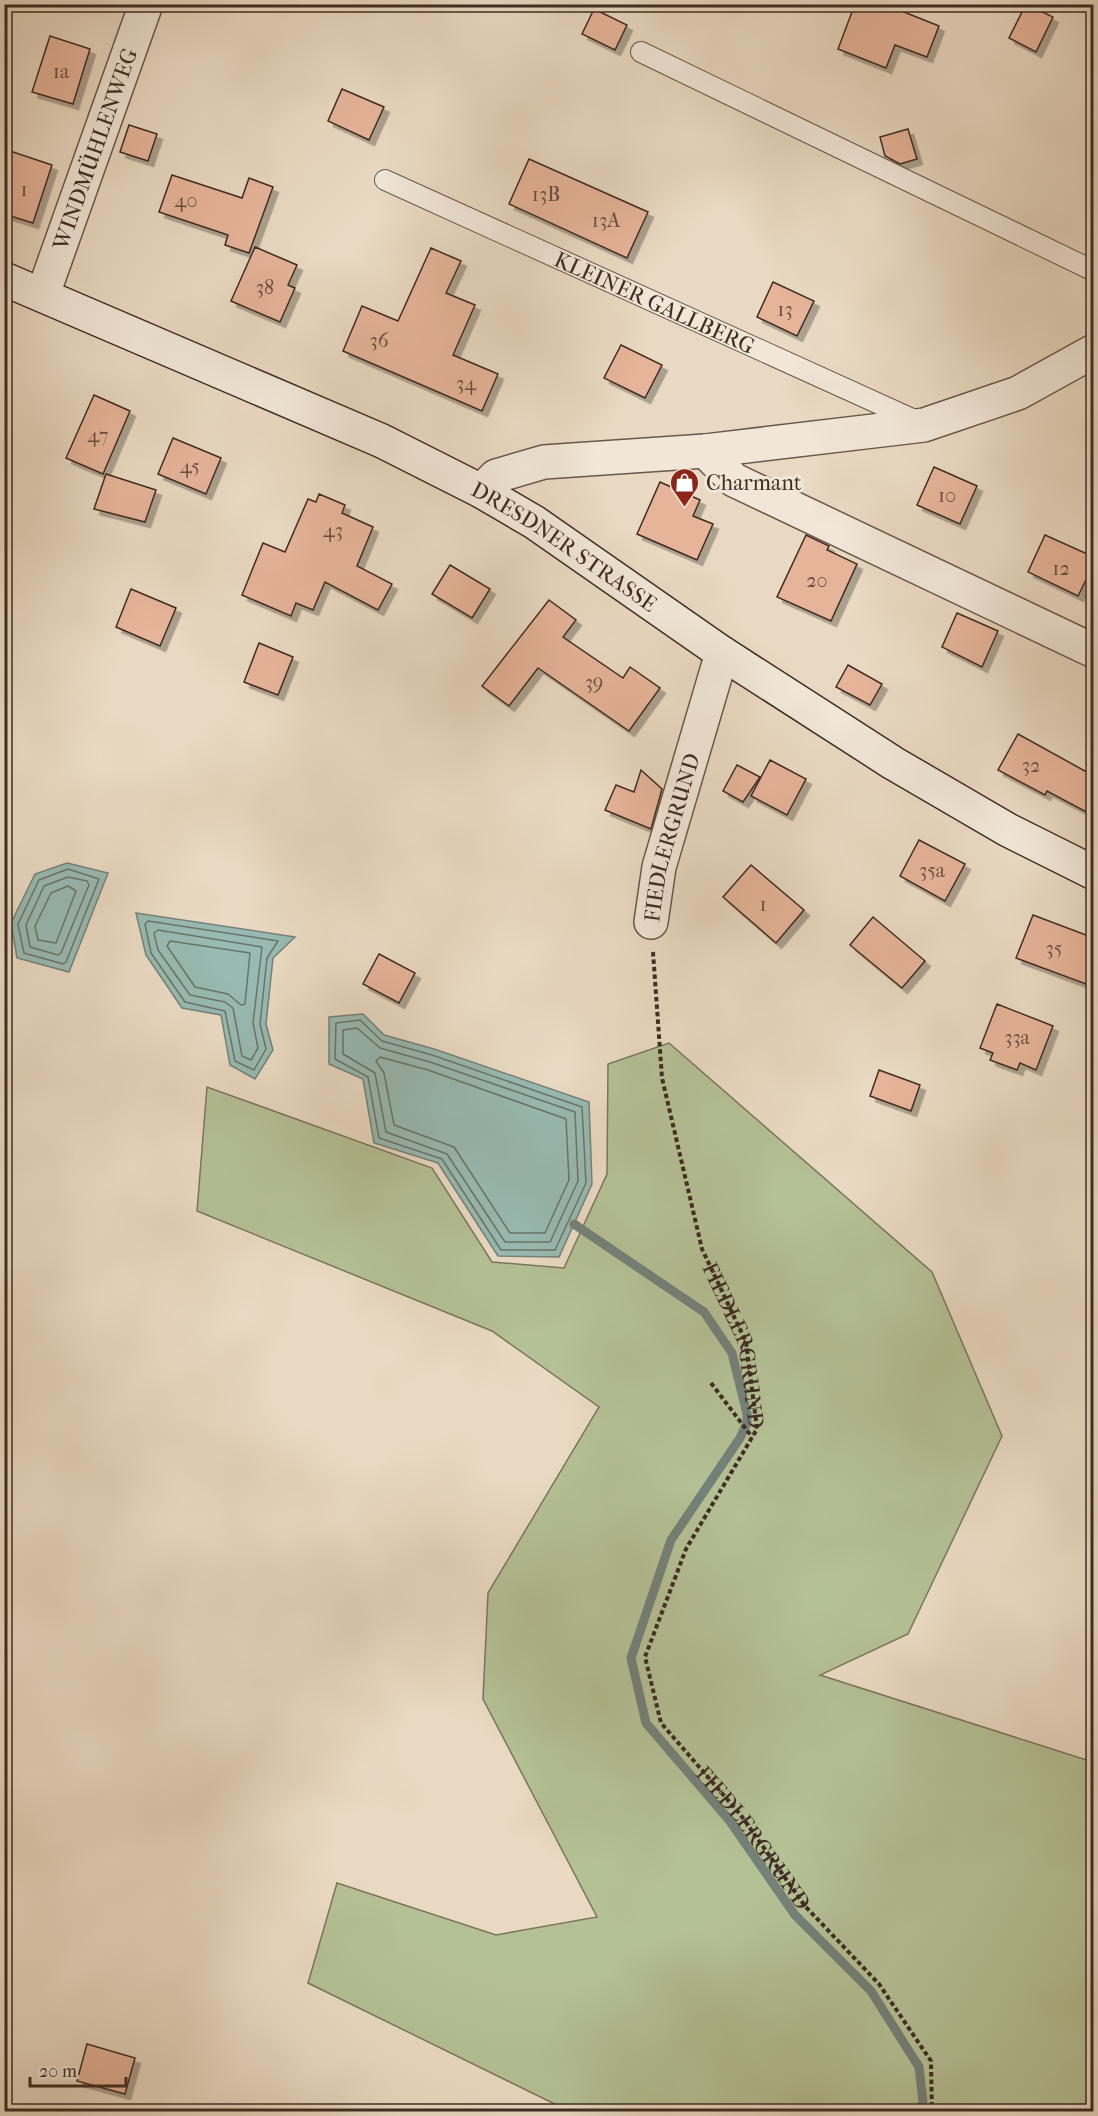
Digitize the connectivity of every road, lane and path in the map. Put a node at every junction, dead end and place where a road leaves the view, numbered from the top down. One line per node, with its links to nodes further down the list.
1 (146, 4): 6 (street, WINDMÜHLENWEG)
2 (641, 52): 4 (lane)
3 (385, 180): 8 (lane, KLEINER GALLBERG)
4 (1094, 271)
5 (4, 279): 6 (street, DRESDNER STRASSE)
6 (43, 294): 10 (street, DRESDNER STRASSE)
7 (1094, 351): 8 (street)
8 (924, 425): 9 (street)
9 (705, 451): 10 (street); 11 (street)
10 (481, 491): 12 (street, DRESDNER STRASSE)
11 (1094, 651)
12 (722, 653): 13 (street, DRESDNER STRASSE); 14 (street, FIEDLERGRUND)
13 (1094, 873)
14 (651, 921): 16 (path, FIEDLERGRUND)
15 (711, 1383): 16 (path)
16 (752, 1437): 17 (path, FIEDLERGRUND)
17 (932, 2112)

